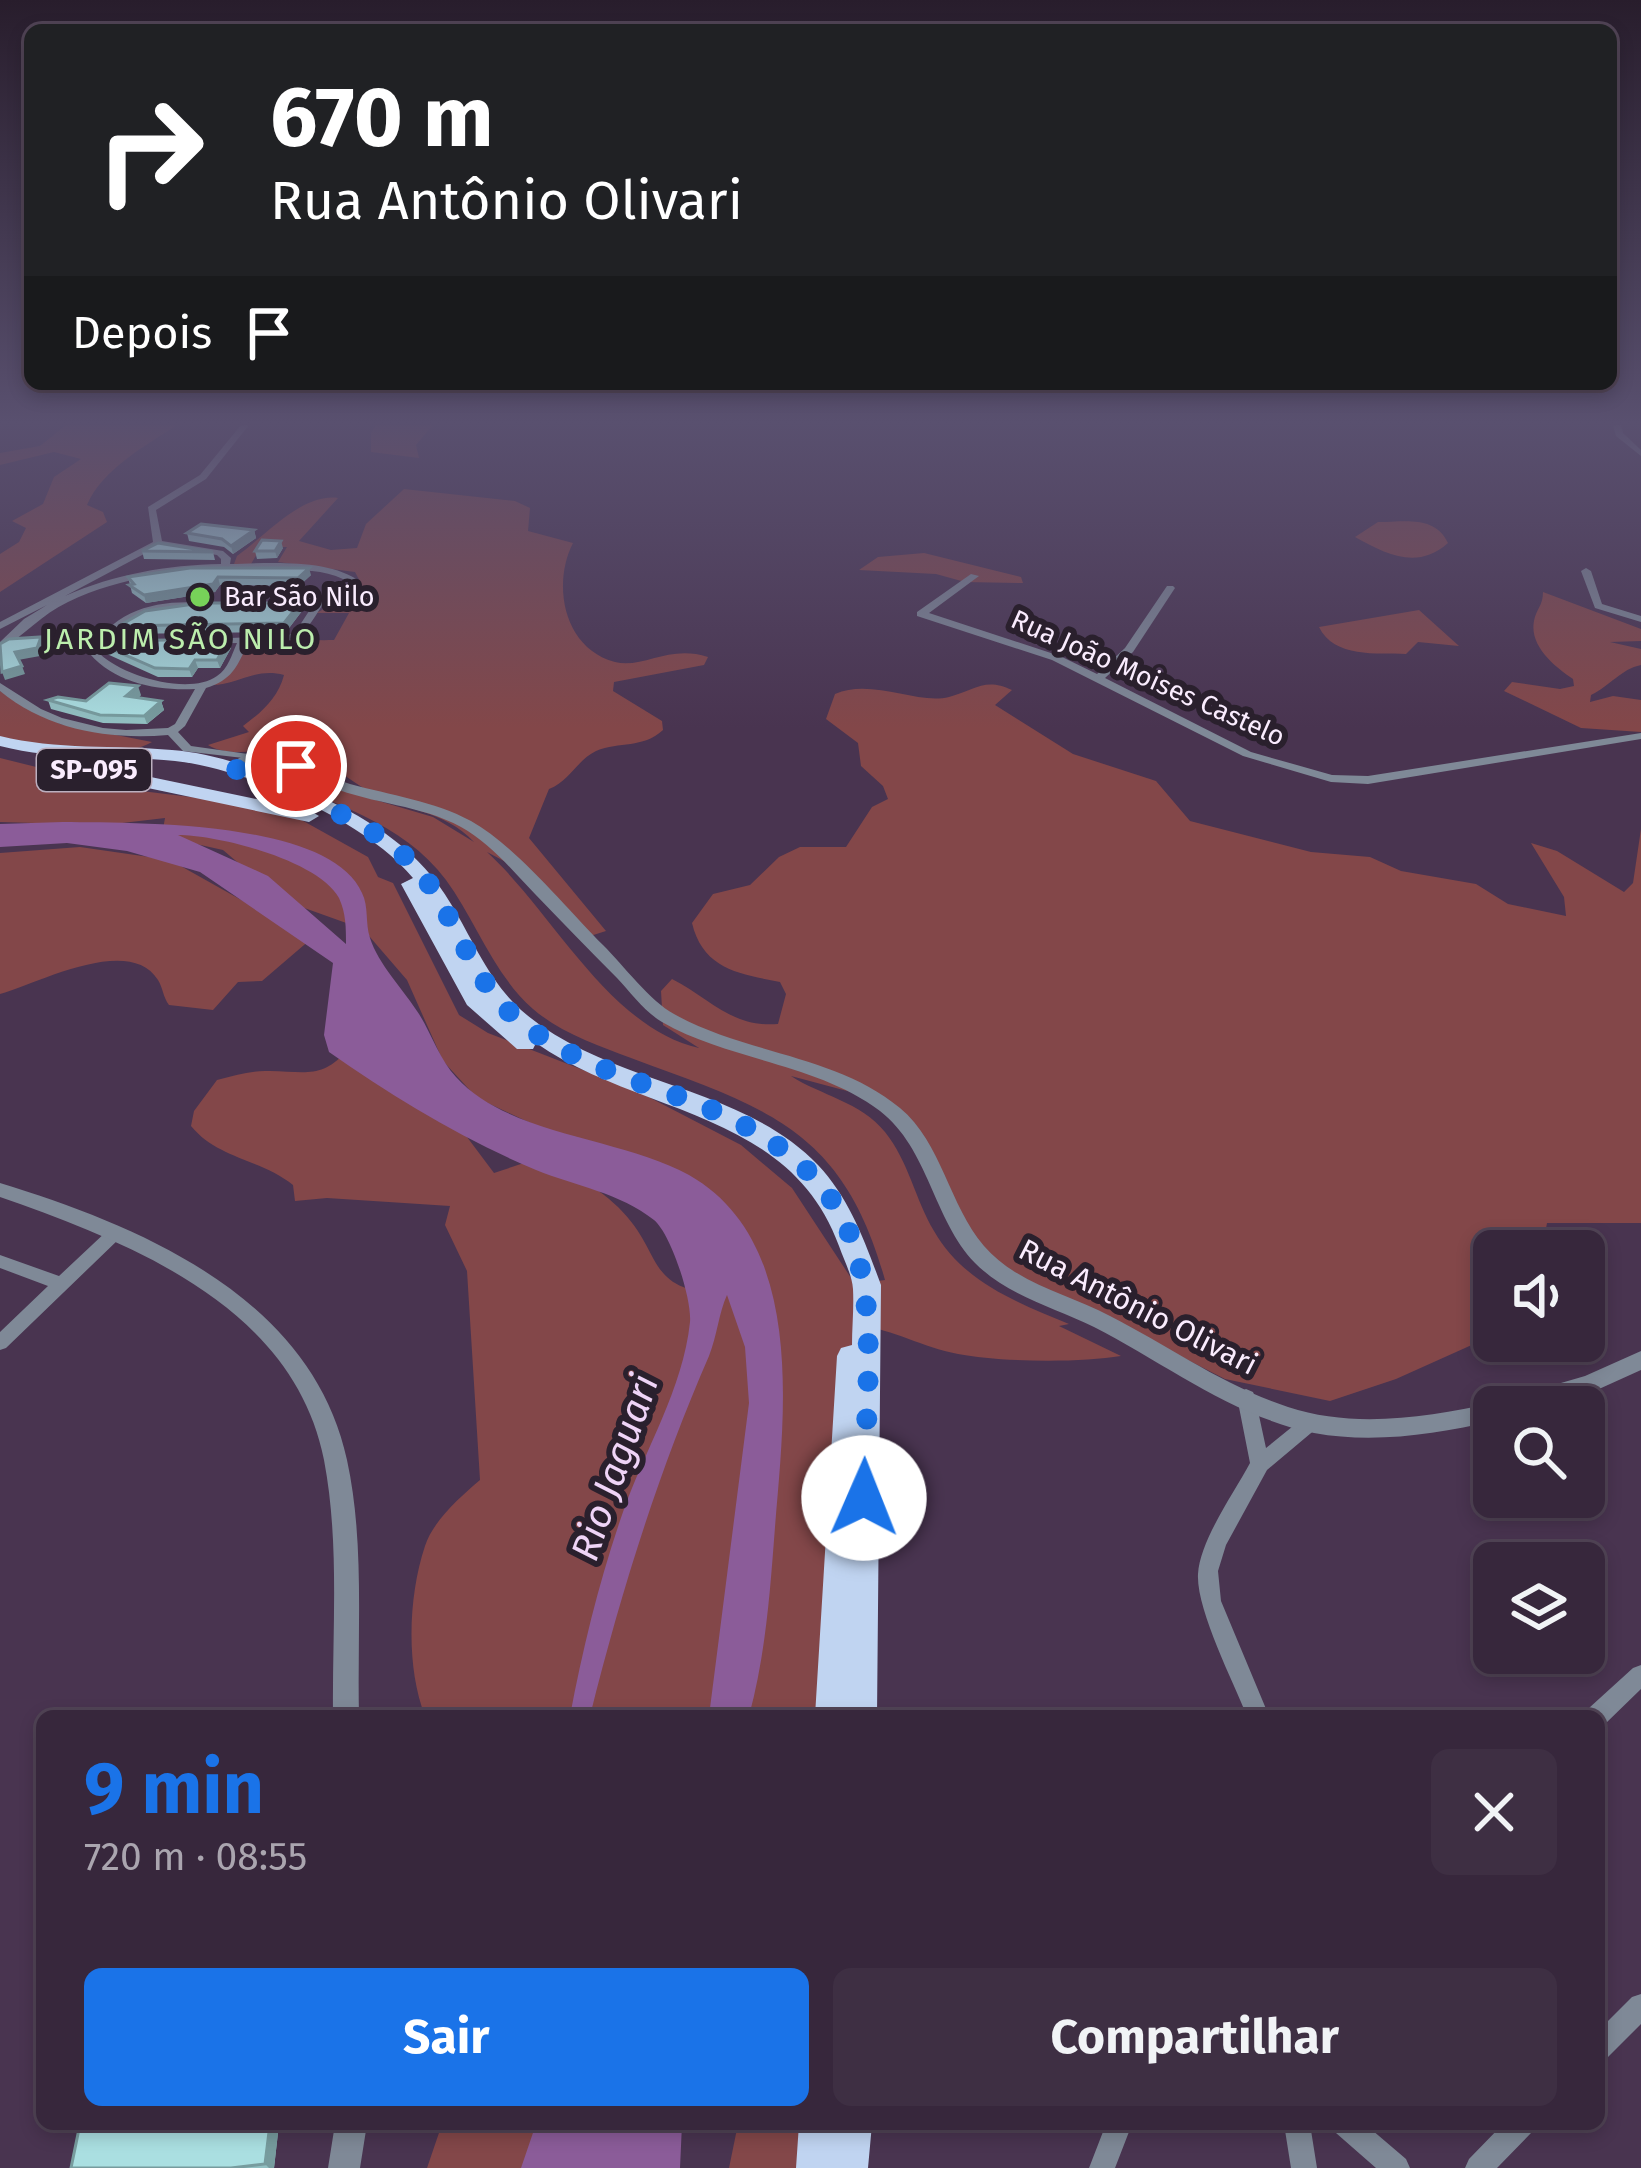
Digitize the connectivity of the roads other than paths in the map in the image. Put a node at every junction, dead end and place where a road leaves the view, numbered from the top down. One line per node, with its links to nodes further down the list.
1 (154, 526): 2 (street)
2 (158, 543): 3 (street); 12 (street)
3 (225, 567): 7 (street); 11 (street)
4 (1586, 571): 10 (street)
5 (974, 576): 18 (street, Rua João Moises Castelo)
6 (1170, 588): 18 (street)
7 (319, 603): 8 (street); 13 (street)
8 (269, 604)
9 (218, 605): 16 (street)
10 (1641, 620)
11 (28, 622): 12 (street); 17 (street)
12 (2, 625)
13 (244, 640): 15 (street); 20 (street)
14 (118, 641): 16 (street)
15 (185, 641)
16 (100, 642): 20 (street)
17 (0, 646)
18 (1099, 678): 22 (street, Rua João Moises Castelo)
19 (0, 686): 21 (street)
20 (202, 686): 21 (street)
21 (171, 731): 26 (street)
22 (1641, 736)
23 (0, 741): 25 (main road, SP-095)
24 (0, 752): 27 (main road, SP-095)
25 (143, 752): 26 (main road, SP-095); 27 (main road)
26 (240, 762): 28 (main road); 36 (street, Rua Antônio Olivari); 43 (main road, SP-095)
27 (128, 777): 28 (main road, SP-095)
28 (189, 789): 42 (main road, SP-095)
29 (0, 1190): 30 (street)
30 (114, 1234): 32 (street); 41 (street)
31 (0, 1261): 32 (street)
32 (61, 1284): 33 (street)
33 (0, 1343)
34 (1641, 1360): 35 (street)
35 (1581, 1386)
36 (1246, 1397): 38 (street, Rua Antônio Olivari); 39 (street)
37 (1473, 1416): 38 (street, Rua Antônio Olivari)
38 (1310, 1423): 39 (street)
39 (1260, 1464): 44 (street)
40 (1641, 1675): 45 (street)
41 (346, 1710)
42 (832, 1710)
43 (860, 1710)
44 (1256, 1710)
45 (1603, 1710)
46 (1641, 2006): 47 (street)
47 (1605, 2042)
48 (350, 2130): 55 (street)
49 (820, 2130): 56 (main road)
50 (850, 2130): 57 (main road)
51 (1117, 2130): 58 (street)
52 (1298, 2130): 59 (street)
53 (1352, 2130): 60 (street)
54 (1516, 2130): 61 (street)
55 (344, 2168)
56 (817, 2168)
57 (847, 2168)
58 (1102, 2168)
59 (1304, 2168)
60 (1397, 2168)
61 (1478, 2168)

